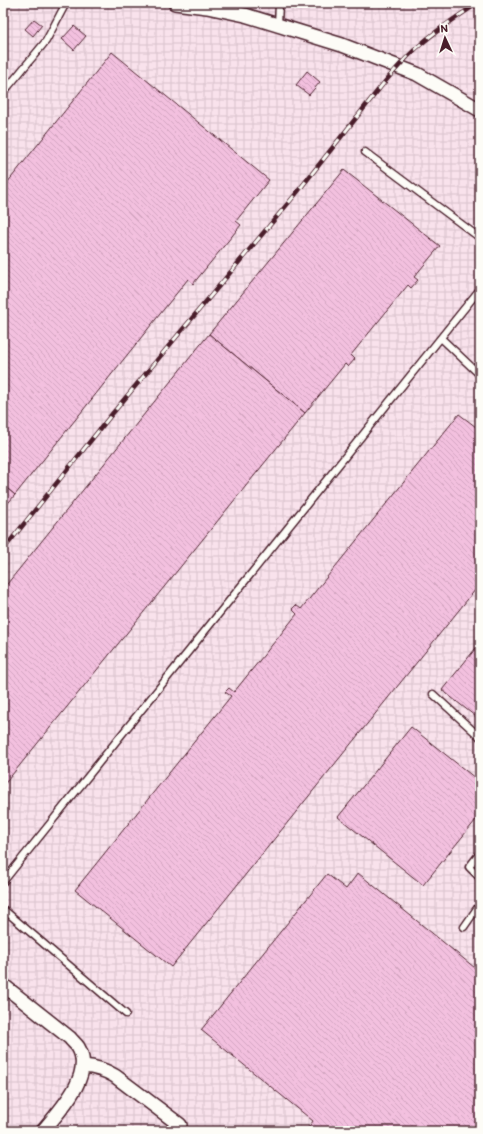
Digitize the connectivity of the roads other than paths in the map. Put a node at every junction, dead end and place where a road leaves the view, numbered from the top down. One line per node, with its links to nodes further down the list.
1 (66, 3): 5 (lane)
2 (175, 3): 4 (street)
3 (279, 3): 4 (lane)
4 (278, 25): 6 (street)
5 (3, 92)
6 (480, 110)
7 (365, 152): 8 (lane)
8 (480, 238)
9 (480, 289): 10 (lane)
10 (441, 338): 11 (lane); 16 (lane)
11 (480, 375)
12 (433, 694): 13 (lane)
13 (480, 737)
14 (480, 854): 15 (lane)
15 (480, 878)
16 (3, 882)
17 (480, 904): 19 (lane)
18 (3, 909): 21 (lane)
19 (464, 927)
20 (3, 985): 22 (street)
21 (126, 1014)
22 (83, 1066): 23 (street); 24 (street)
23 (182, 1126)
24 (43, 1131)

